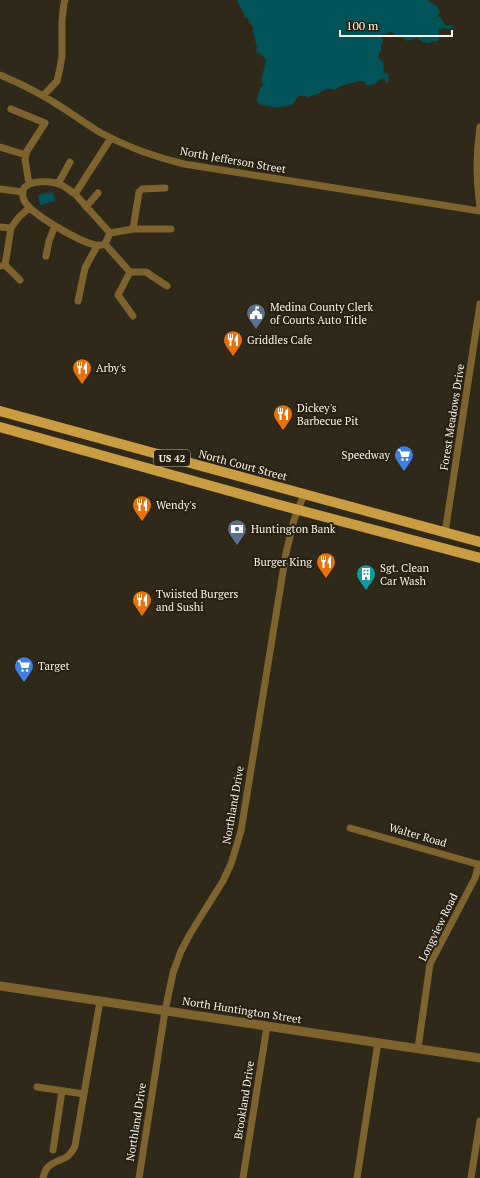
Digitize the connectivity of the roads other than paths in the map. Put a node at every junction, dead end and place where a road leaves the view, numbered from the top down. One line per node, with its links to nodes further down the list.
1 (65, 0): 3 (street)
2 (0, 75): 3 (street, North Jefferson Street)
3 (43, 96): 6 (street, North Jefferson Street)
4 (11, 109): 8 (street)
5 (480, 127): 18 (street)
6 (111, 138): 16 (street); 20 (street, North Jefferson Street)
7 (0, 146): 8 (street)
8 (26, 155): 10 (street)
9 (70, 162): 11 (street)
10 (29, 184): 11 (street); 14 (street)
11 (58, 184): 16 (street)
12 (165, 188): 24 (street)
13 (0, 189): 14 (street)
14 (23, 192): 19 (street)
15 (98, 193): 17 (street)
16 (75, 194): 17 (street)
17 (86, 207): 26 (street)
18 (480, 207)
19 (29, 208): 21 (street); 23 (street)
20 (480, 211)
21 (55, 226): 27 (street); 28 (street)
22 (0, 227): 23 (street)
23 (11, 228): 29 (street)
24 (133, 229): 25 (street); 26 (street)
25 (171, 229)
26 (110, 233): 27 (street)
27 (101, 245): 30 (street); 33 (street)
28 (46, 256)
29 (2, 266): 31 (street)
30 (130, 272): 32 (street); 35 (street)
31 (20, 280)
32 (167, 286)
33 (78, 301)
34 (480, 304): 40 (street, Forest Meadows Drive)
35 (133, 316)
36 (0, 411): 38 (main road, North Court Street / US 42)
37 (0, 427): 39 (main road, US 42)
38 (304, 494): 39 (street, Northland Drive); 40 (main road, North Court Street / US 42)
39 (298, 510): 42 (main road, US 42); 47 (street, Northland Drive)
40 (445, 533): 41 (main road, North Court Street / US 42)
41 (480, 542)
42 (480, 558)
43 (350, 828): 44 (street, Walter Road)
44 (479, 864): 50 (street, Longview Road)
45 (0, 986): 46 (street, North Huntington Street)
46 (100, 1001): 47 (street, North Huntington Street); 54 (street)
47 (165, 1010): 48 (street, North Huntington Street); 58 (street, Northland Drive)
48 (267, 1026): 49 (street, North Huntington Street); 59 (street, Brookland Drive)
49 (378, 1042): 50 (street, North Huntington Street); 60 (street)
50 (418, 1048): 51 (street, North Huntington Street)
51 (480, 1058)
52 (36, 1087): 53 (street)
53 (62, 1091): 54 (street); 56 (street)
54 (84, 1094): 57 (street)
55 (480, 1121): 61 (street)
56 (53, 1150)
57 (43, 1178)
58 (139, 1178)
59 (243, 1178)
60 (357, 1178)
61 (471, 1178)

